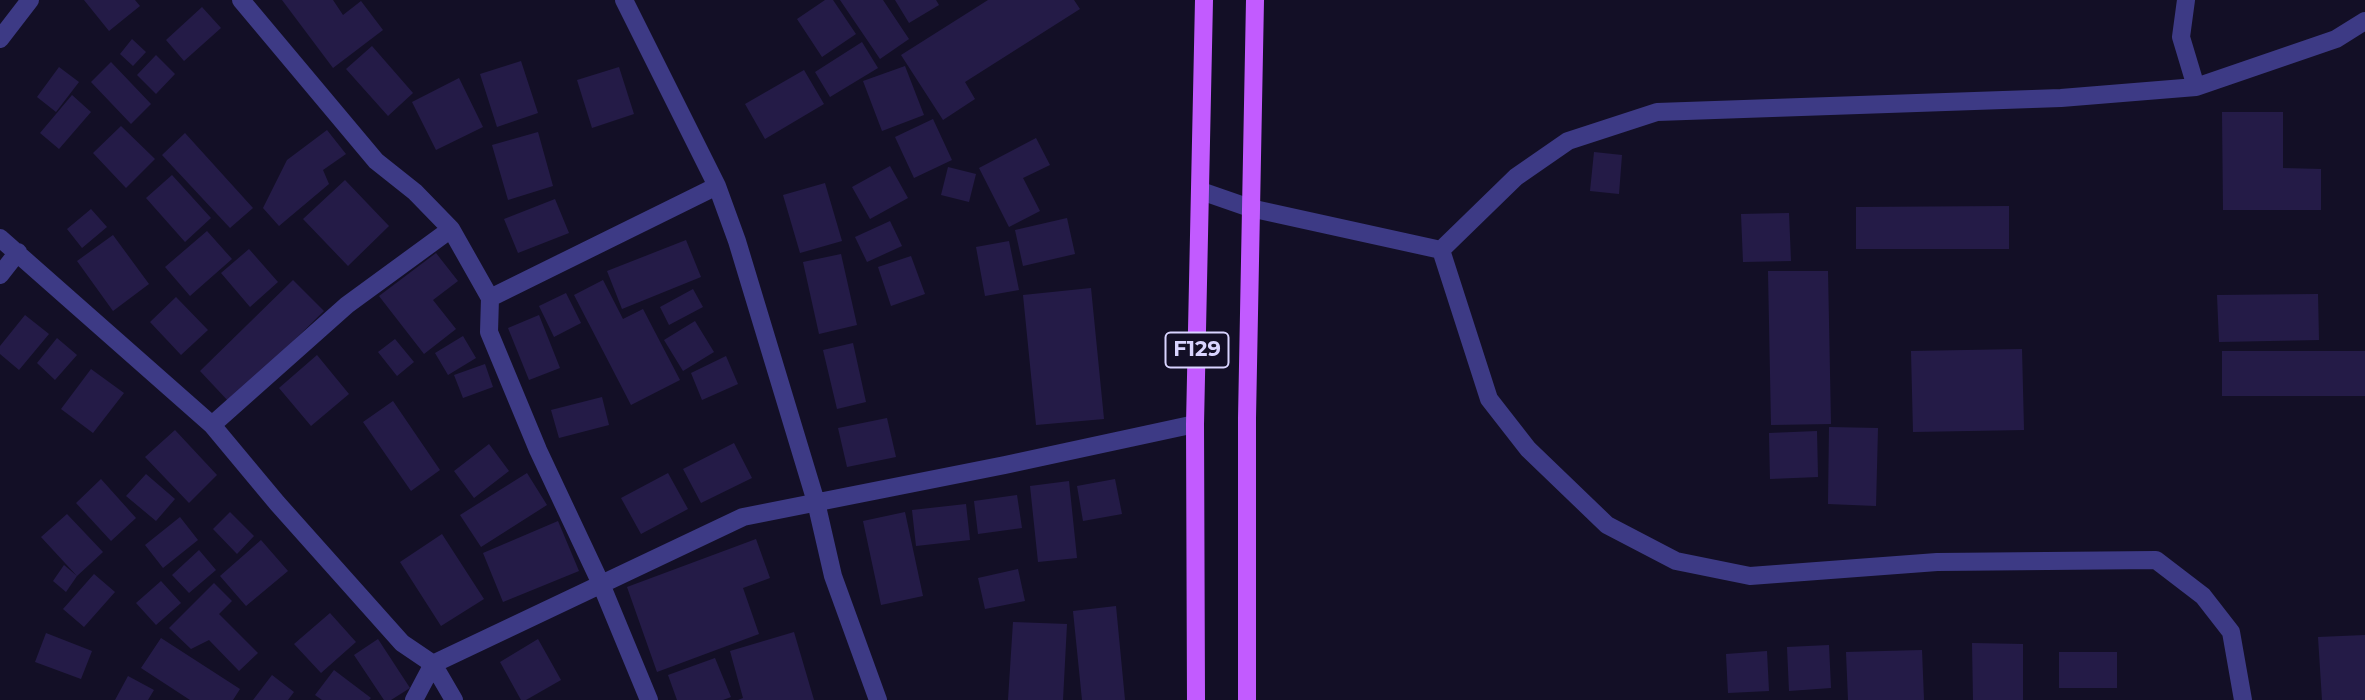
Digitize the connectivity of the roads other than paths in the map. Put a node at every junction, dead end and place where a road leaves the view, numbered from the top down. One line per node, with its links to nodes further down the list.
1 (30, 0): 8 (street)
2 (241, 0): 13 (street)
3 (624, 0): 10 (street)
4 (1204, 0): 11 (main road, F129)
5 (1255, 0): 12 (main road, F129)
6 (2186, 0): 9 (street)
7 (2365, 21): 9 (street)
8 (0, 39)
9 (2196, 87): 15 (street)
10 (716, 186): 18 (street); 21 (street)
11 (1200, 191): 12 (street); 19 (main road, F129)
12 (1250, 208): 15 (street); 29 (main road, F129)
13 (450, 229): 18 (street); 20 (street)
14 (0, 238): 16 (street)
15 (1441, 250): 30 (street)
16 (18, 252): 17 (street); 20 (street)
17 (0, 275)
18 (490, 299): 22 (street)
19 (1195, 424): 21 (street); 28 (main road, F129)
20 (212, 425): 23 (street)
21 (816, 502): 22 (street); 27 (street)
22 (601, 584): 23 (street); 26 (street)
23 (433, 664): 24 (street); 25 (street)
24 (414, 700)
25 (453, 700)
26 (649, 700)
27 (878, 700)
28 (1196, 700)
29 (1247, 700)
30 (2243, 700)

